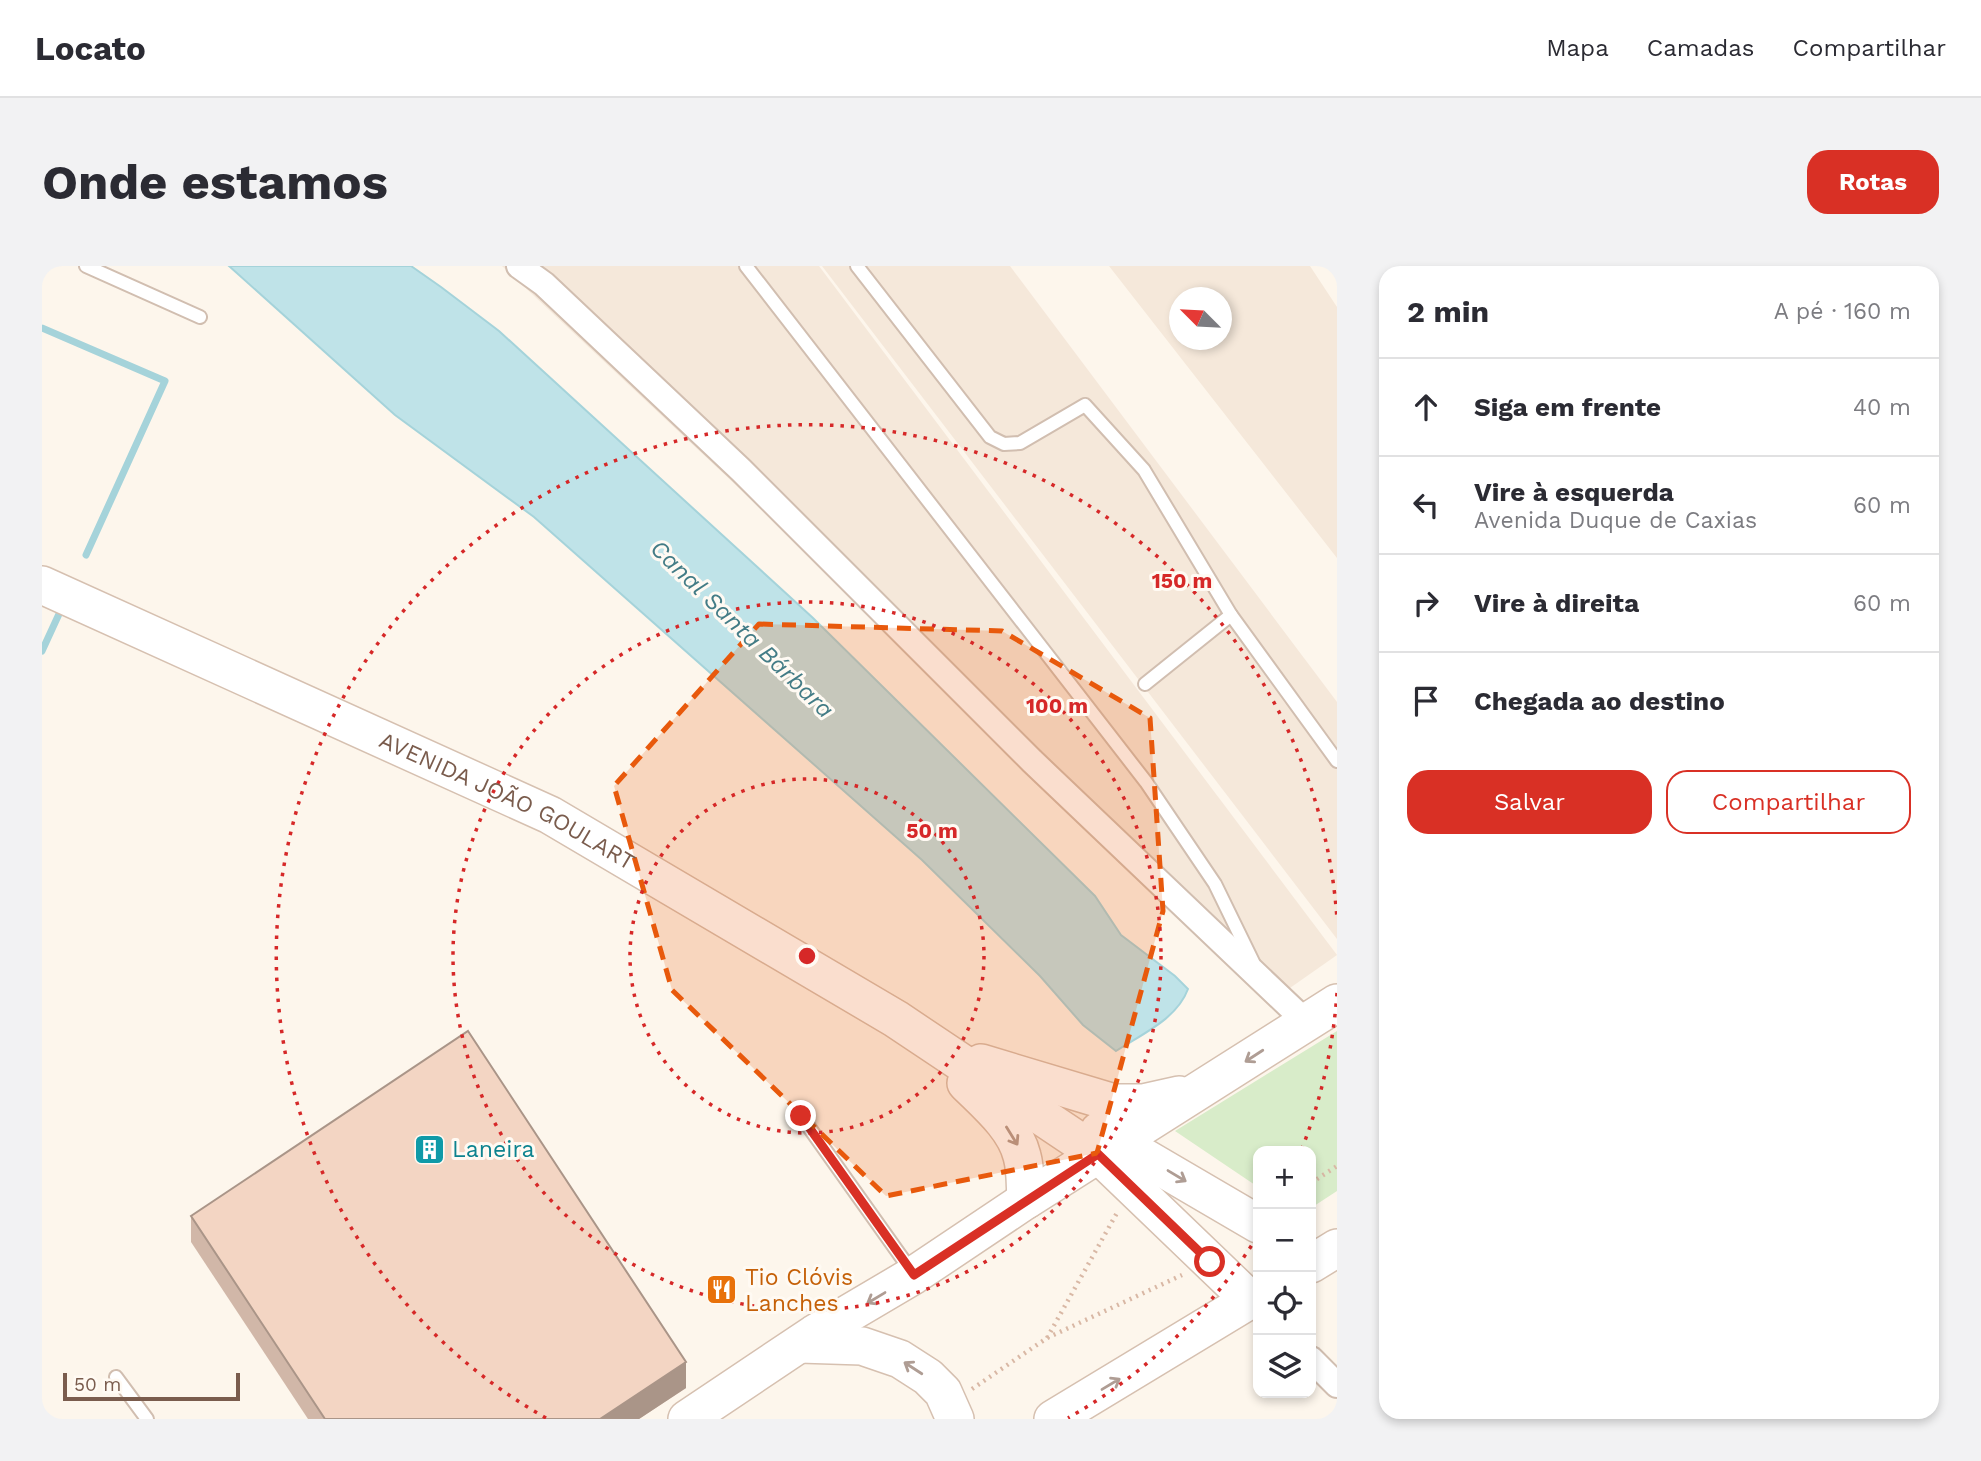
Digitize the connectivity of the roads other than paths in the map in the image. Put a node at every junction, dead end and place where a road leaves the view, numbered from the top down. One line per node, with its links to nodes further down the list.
1 (86, 266): 5 (lane)
2 (519, 266): 10 (street)
3 (746, 266): 10 (lane)
4 (856, 266): 7 (lane)
5 (200, 317)
6 (42, 585): 12 (main road, AVENIDA JOÃO GOULART)
7 (1231, 615): 8 (lane); 9 (lane)
8 (1145, 684)
9 (1337, 761)
10 (1263, 981): 13 (street)
11 (1337, 1003): 13 (main road)
12 (896, 1019): 14 (main road, AVENIDA JOÃO GOULART); 18 (main road, one-way to 18)
13 (1306, 1022): 15 (main road, one-way to 15)
14 (950, 1054): 15 (main road); 17 (main road, AVENIDA JOÃO GOULART)
15 (1202, 1089): 17 (main road)
16 (801, 1116): 24 (lane)
17 (1108, 1148): 18 (main road); 19 (main road, one-way to 19); 25 (main road)
18 (1026, 1200): 24 (main road)
19 (1253, 1221)
20 (1316, 1239): 21 (main road)
21 (1337, 1241)
22 (1337, 1248): 23 (main road)
23 (1316, 1261)
24 (914, 1275): 27 (main road, one-way to 27)
25 (1253, 1298)
26 (1253, 1303): 34 (main road, one-way to 26)
27 (800, 1344): 31 (main road, one-way to 27); 33 (main road)
28 (1316, 1364): 30 (street)
29 (116, 1377): 32 (lane)
30 (1337, 1385)
31 (952, 1412)
32 (148, 1419)
33 (687, 1419)
34 (1053, 1419)

